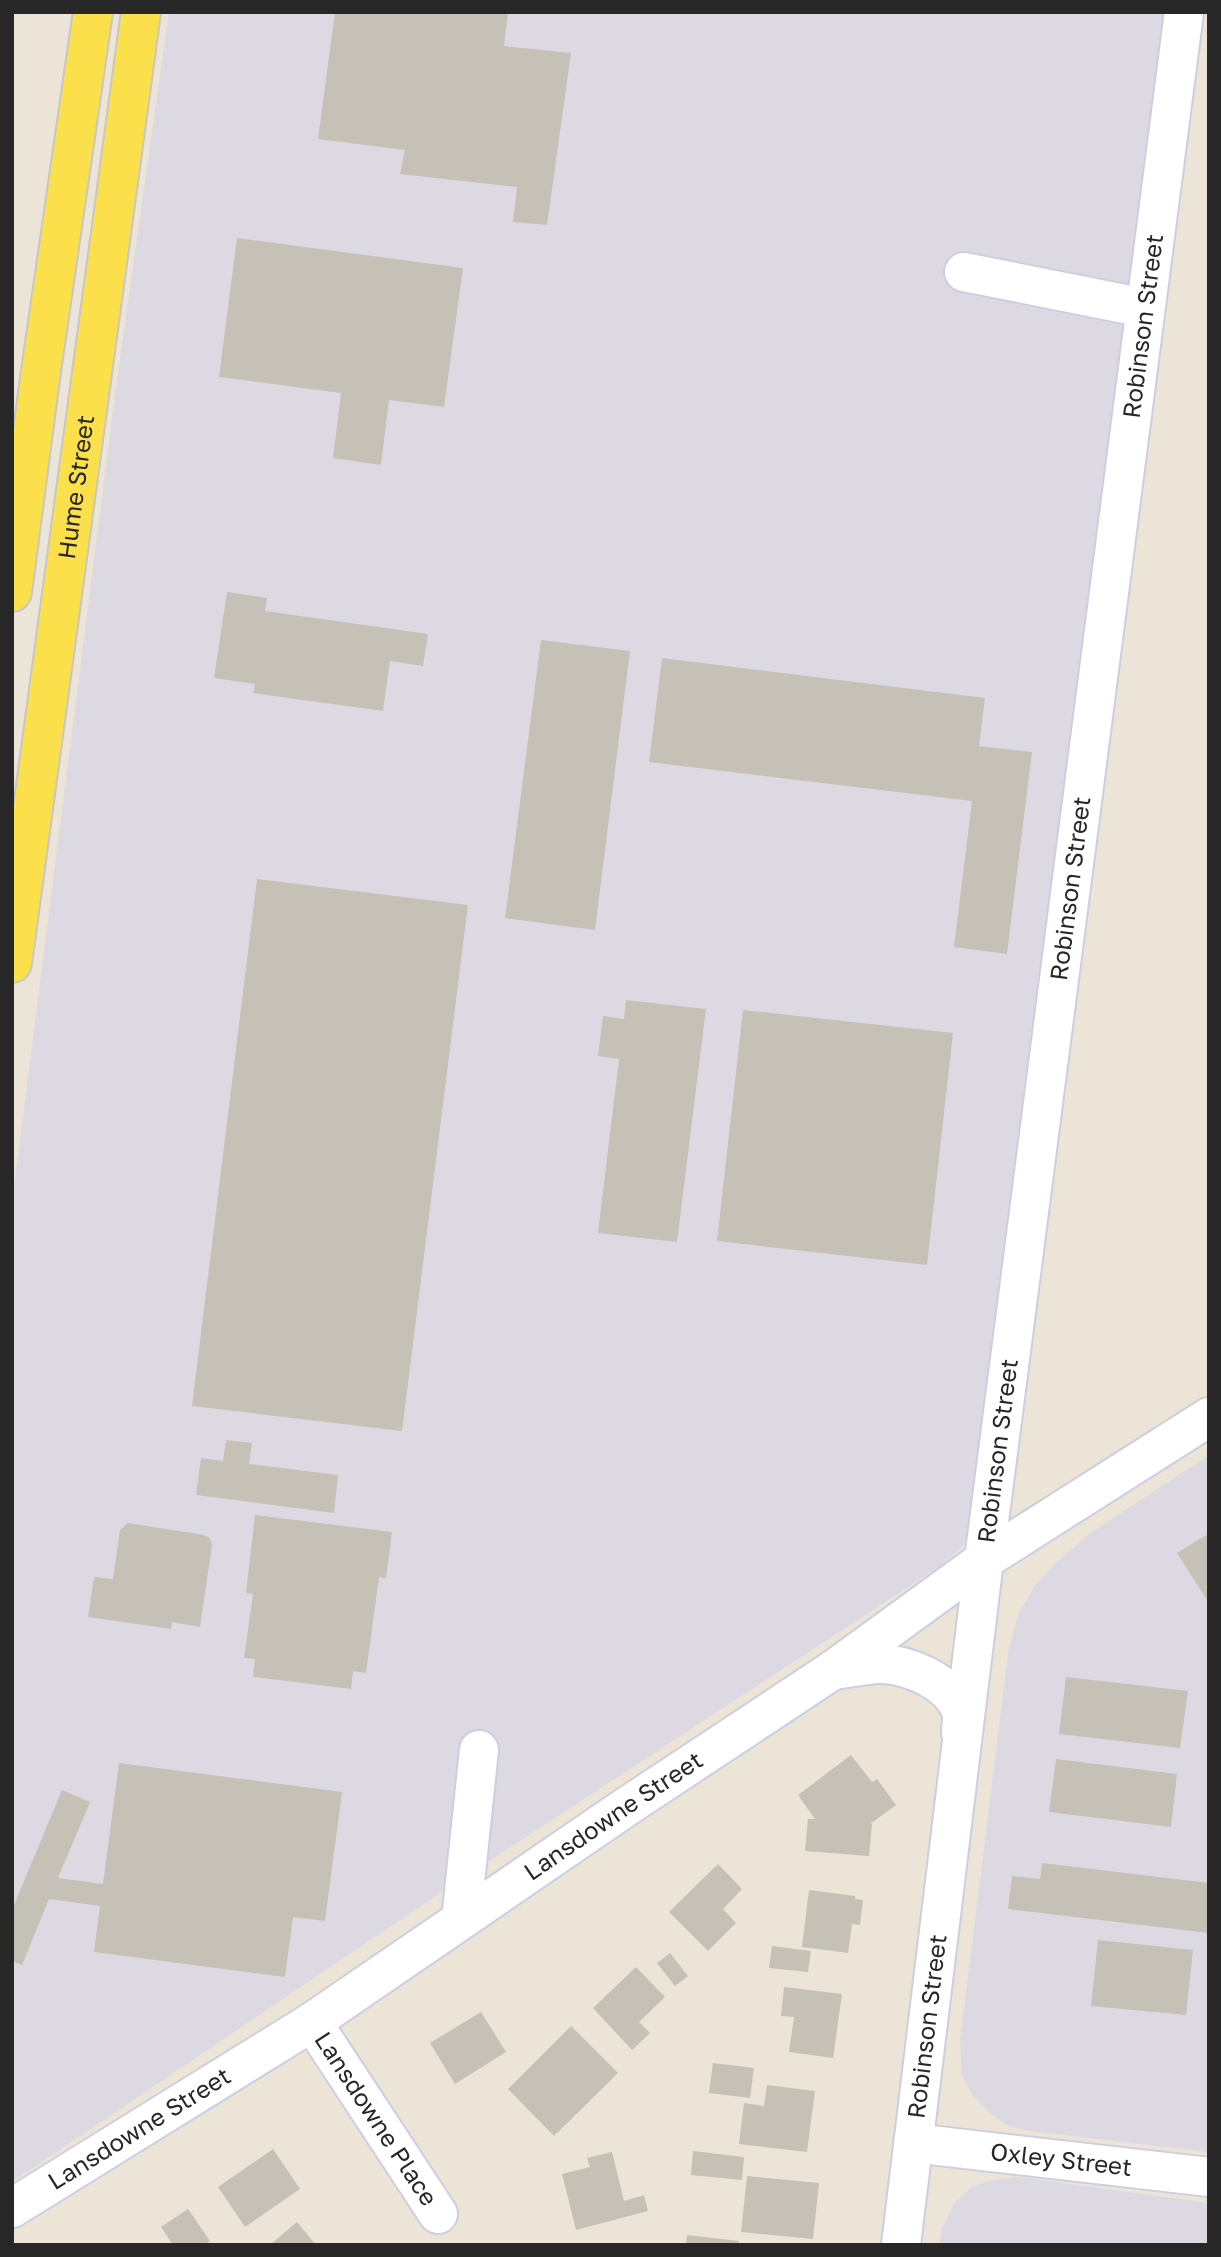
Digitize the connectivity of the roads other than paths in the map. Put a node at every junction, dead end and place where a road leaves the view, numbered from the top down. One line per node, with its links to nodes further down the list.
1 (141, 12): 7 (main road, Hume Street)
2 (1184, 12): 5 (street, Robinson Street)
3 (87, 22): 6 (main road, Hume Street)
4 (964, 272): 5 (street)
5 (1145, 308): 9 (street, Robinson Street)
6 (12, 592)
7 (12, 963)
8 (1209, 1417): 9 (street, Lansdowne Street)
9 (984, 1560): 10 (street, Lansdowne Street); 12 (street, Robinson Street)
10 (833, 1670): 12 (street, Robinson Street); 13 (street, Lansdowne Street)
11 (479, 1750): 13 (street)
12 (960, 1766): 15 (street, Robinson Street)
13 (461, 1920): 14 (street, Lansdowne Street)
14 (312, 2022): 17 (street, Lansdowne Street); 18 (street, Lansdowne Place)
15 (914, 2143): 16 (street, Oxley Street); 19 (street, Robinson Street)
16 (1209, 2177)
17 (12, 2208)
18 (438, 2214)
19 (901, 2245)

